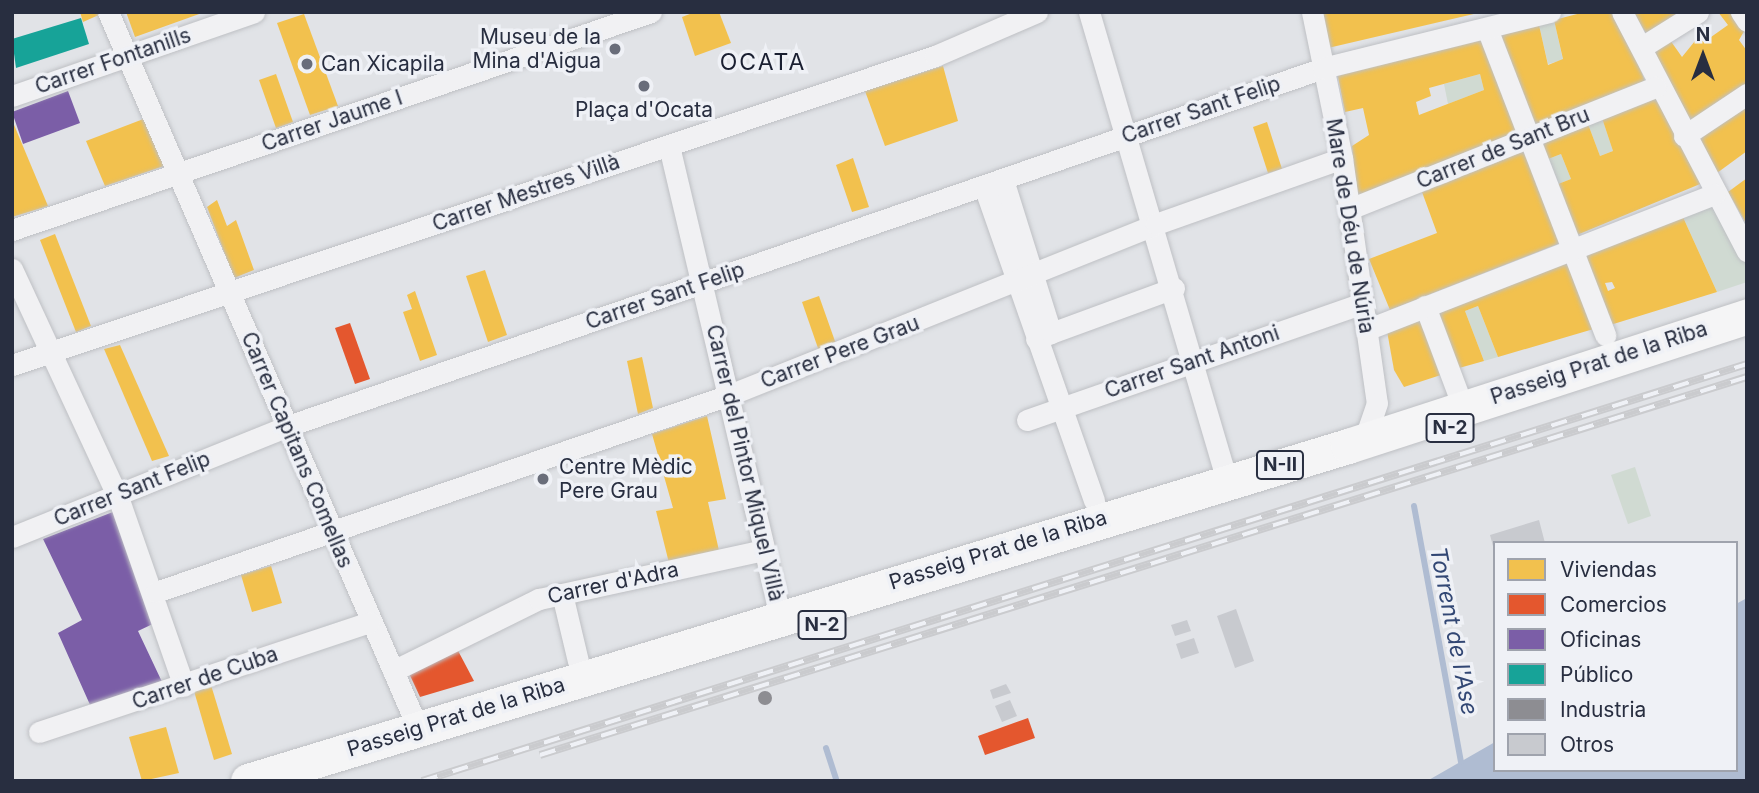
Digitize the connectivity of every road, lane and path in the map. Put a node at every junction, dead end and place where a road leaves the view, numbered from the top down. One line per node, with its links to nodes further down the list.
1 (108, 12): 14 (street, Carrer Capitans Comellas)
2 (254, 12): 14 (street, Carrer Fontanills)
3 (651, 12): 24 (street, Carrer Jaume I)
4 (1037, 12): 22 (street, Carrer Mestres Villà)
5 (1089, 12): 19 (street)
6 (1312, 12): 15 (street, Mare de Déu de Núria)
7 (1550, 12): 12 (street, Carrer Sant Felip)
8 (1622, 12): 13 (street)
9 (1698, 12): 13 (street)
10 (1741, 12): 11 (street)
11 (1747, 21)
12 (1488, 31): 15 (street, Carrer Sant Felip); 21 (street)
13 (1642, 47): 16 (street)
14 (127, 56): 18 (street, Carrer Fontanills); 24 (street, Carrer Capitans Comellas)
15 (1323, 68): 19 (street, Carrer Sant Felip); 23 (street, Mare de Déu de Núria)
16 (1656, 87): 20 (street); 21 (street, Carrer de Sant Bru)
17 (1747, 94): 20 (street)
18 (12, 96)
19 (1128, 135): 25 (street, Carrer Sant Felip); 28 (street)
20 (1684, 136): 26 (street)
21 (1528, 137): 27 (street, Carrer de Sant Bru); 31 (street)
22 (669, 146): 34 (street, Carrer del Pintor Miquel Villà); 36 (street, Carrer Mestres Villà)
23 (1342, 158): 27 (street, Mare de Déu de Núria); 28 (street, Carrer Pere Grau)
24 (175, 175): 29 (street, Carrer Jaume I); 36 (street, Carrer Capitans Comellas)
25 (994, 186): 33 (street); 34 (street, Carrer Sant Felip)
26 (1714, 194): 30 (street); 31 (street)
27 (1349, 209): 41 (street, Mare de Déu de Núria)
28 (1156, 224): 33 (street, Carrer Pere Grau); 35 (street)
29 (12, 230)
30 (1745, 242)
31 (1571, 248): 38 (street); 42 (street)
32 (12, 269): 45 (street)
33 (1024, 279): 43 (street); 49 (street, Carrer Pere Grau)
34 (704, 282): 49 (street, Carrer del Pintor Miquel Villà); 53 (street, Carrer Sant Felip)
35 (1174, 288): 43 (street); 46 (street)
36 (231, 293): 45 (street, Carrer Mestres Villà); 53 (street, Carrer Capitans Comellas)
37 (1357, 304): 46 (street, Carrer Sant Antoni)
38 (1425, 306): 41 (street); 51 (street)
39 (1747, 316): 51 (main road, Passeig Prat de la Riba / N-2)
40 (1747, 327): 47 (main road, N-2)
41 (1366, 330): 54 (street, Mare de Déu de Núria)
42 (1605, 335)
43 (1044, 336): 50 (street)
44 (1747, 336): 47 (main road, N-2)
45 (51, 351): 48 (street, Carrer Mestres Villà); 56 (street)
46 (1195, 360): 50 (street, Carrer Sant Antoni); 55 (street)
47 (1661, 362): 72 (main road, N-2)
48 (12, 365)
49 (729, 395): 58 (street, Carrer Pere Grau); 60 (street, Carrer del Pintor Miquel Villà)
50 (1063, 407): 52 (street, Carrer Sant Antoni); 57 (street)
51 (1463, 407): 54 (main road, Passeig Prat de la Riba / N-2)
52 (1027, 420)
53 (288, 426): 56 (street, Carrer Sant Felip); 58 (street, Carrer Capitans Comellas)
54 (1350, 444): 55 (main road, Passeig Prat de la Riba / N-II)
55 (1227, 480): 63 (main road, Passeig Prat de la Riba / N-2)
56 (118, 497): 59 (street, Carrer Sant Felip); 61 (street)
57 (1094, 500)
58 (334, 535): 61 (street, Carrer Pere Grau); 64 (street, Carrer Capitans Comellas)
59 (12, 537)
60 (764, 550): 62 (street, Carrer d'Adra); 63 (street, Carrer del Pintor Miquel Villà)
61 (156, 592): 67 (street)
62 (562, 594): 65 (street); 66 (street, Carrer d'Adra)
63 (780, 617): 68 (main road, Passeig Prat de la Riba / N-2)
64 (369, 622): 66 (street, Carrer Capitans Comellas); 67 (street, Carrer de Cuba)
65 (578, 661)
66 (393, 671): 68 (street, Carrer Capitans Comellas)
67 (184, 687): 69 (street, Carrer de Cuba)
68 (417, 726): 70 (main road, Passeig Prat de la Riba / N-2); 71 (main road)
69 (39, 732)
70 (248, 781)
71 (299, 781)
72 (328, 781)

